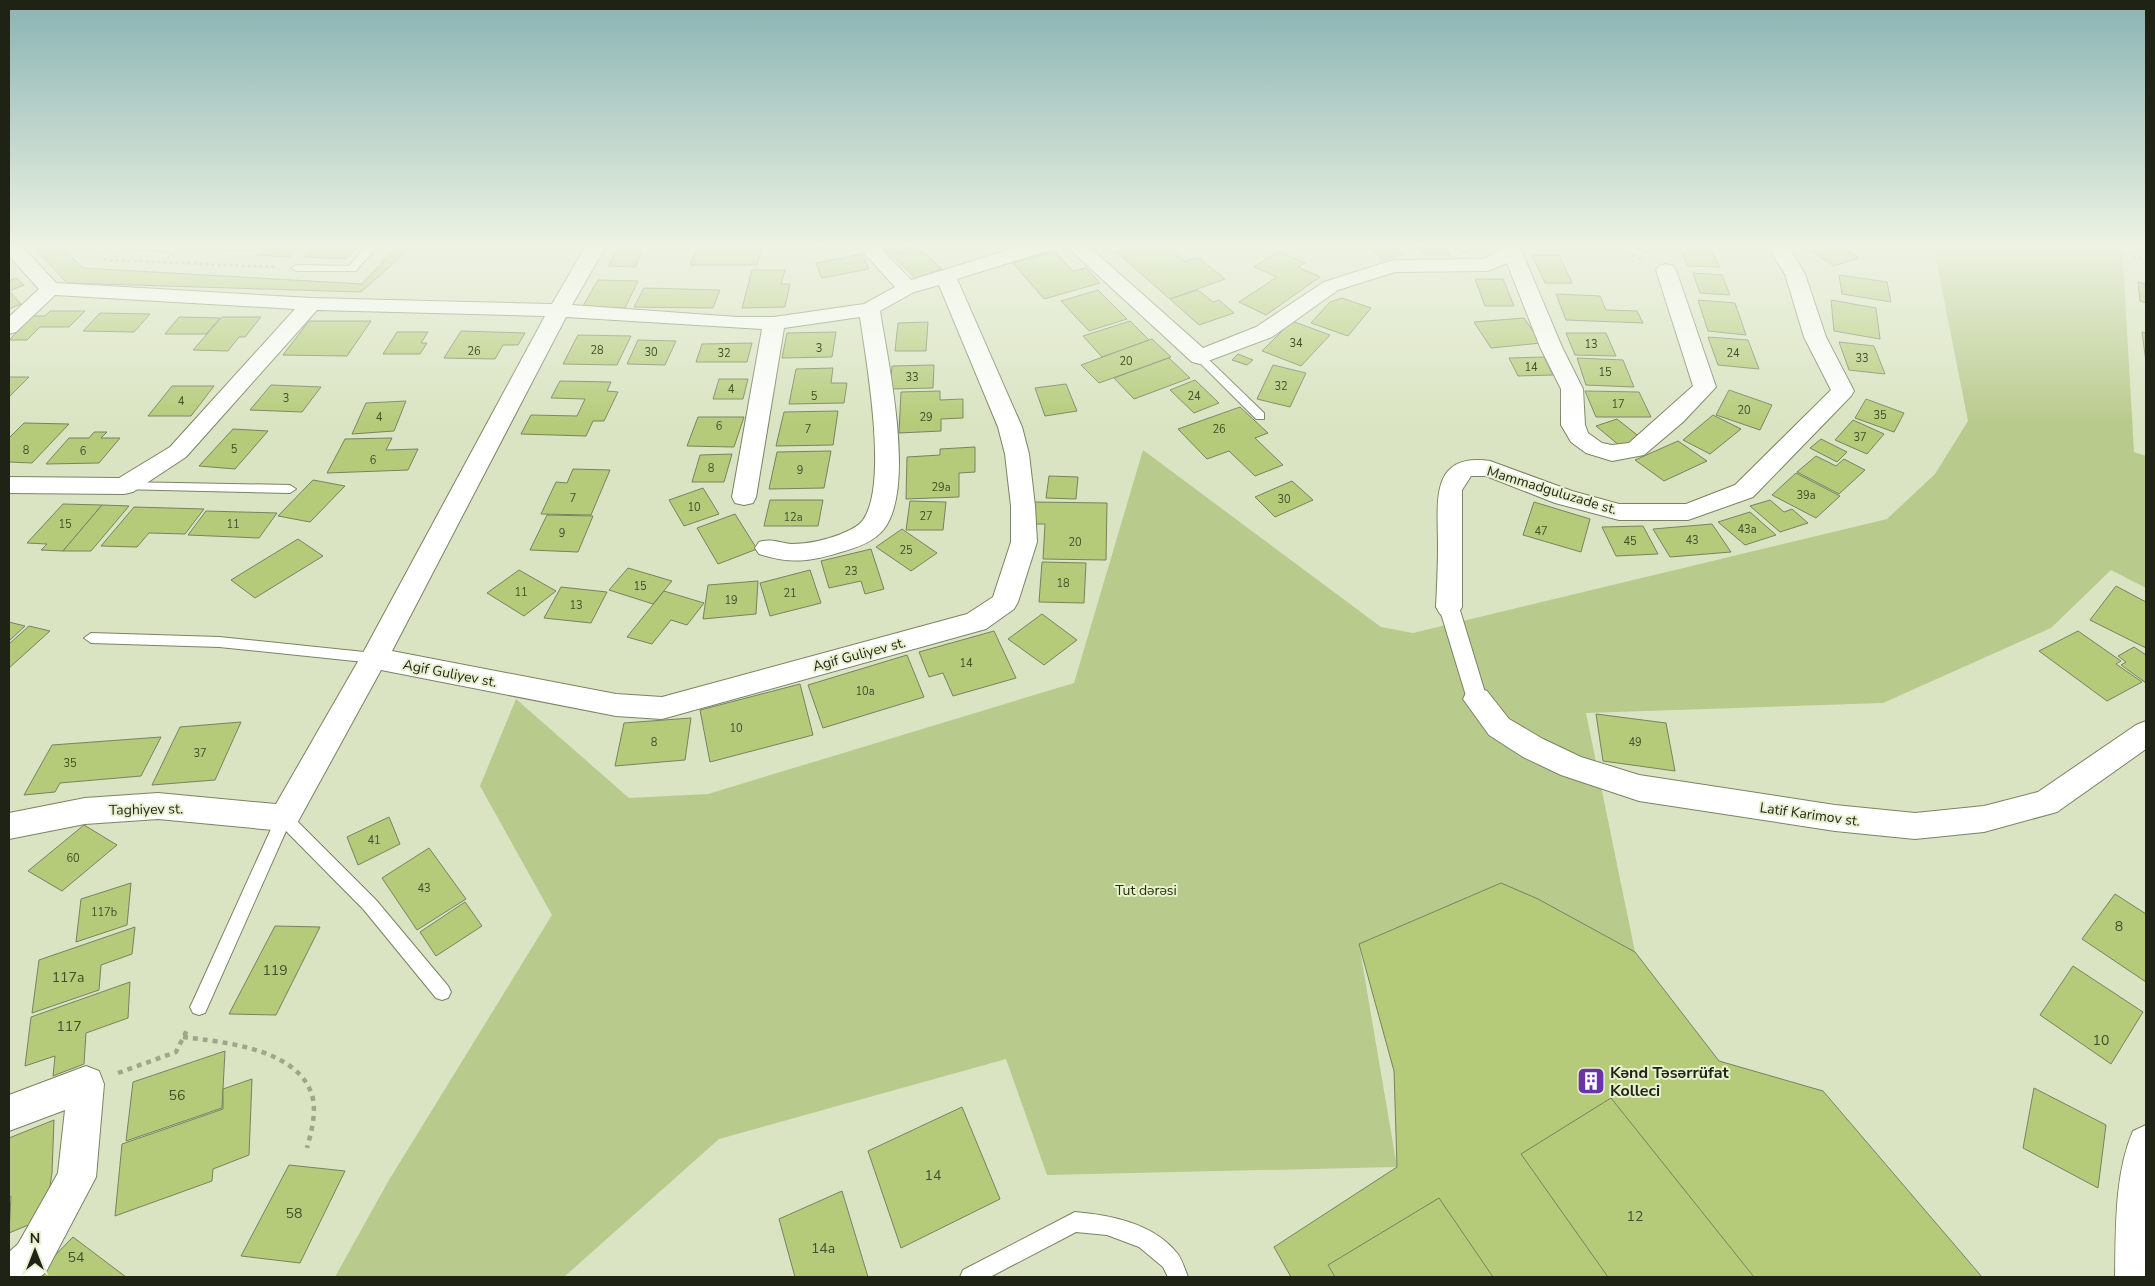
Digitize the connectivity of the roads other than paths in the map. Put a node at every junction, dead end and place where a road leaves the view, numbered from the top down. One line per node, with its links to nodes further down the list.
1 (34, 304): 14 (street)
2 (311, 304): 12 (street); 18 (street)
3 (562, 304): 12 (street)
4 (878, 304): 11 (street)
5 (957, 304): 24 (street, Agif Guliyev st.)
6 (1141, 304): 15 (street)
7 (1305, 304): 15 (street)
8 (1533, 304): 9 (street)
9 (1677, 304)
10 (1805, 304): 22 (street, Mammadguluzade st.)
11 (869, 309): 13 (street); 21 (street)
12 (559, 310): 13 (street); 24 (street)
13 (774, 323): 20 (street)
14 (9, 328)
15 (1200, 357): 16 (lane)
16 (1260, 416)
17 (9, 485): 18 (street)
18 (124, 486): 19 (lane)
19 (290, 489)
20 (744, 497)
21 (768, 548)
22 (1449, 607): 25 (street)
23 (91, 638): 24 (lane)
24 (374, 658): 27 (street)
25 (1477, 699): 26 (street, Latif Karimov st.)
26 (2146, 733)
27 (284, 818): 28 (street, Taghiyev st.); 29 (lane); 30 (lane)
28 (9, 826)
29 (442, 992)
30 (199, 1007)
31 (9, 1113): 33 (street)
32 (2146, 1144): 36 (street)
33 (11, 1277)
34 (970, 1277): 35 (lane)
35 (1178, 1277)
36 (2135, 1277)

